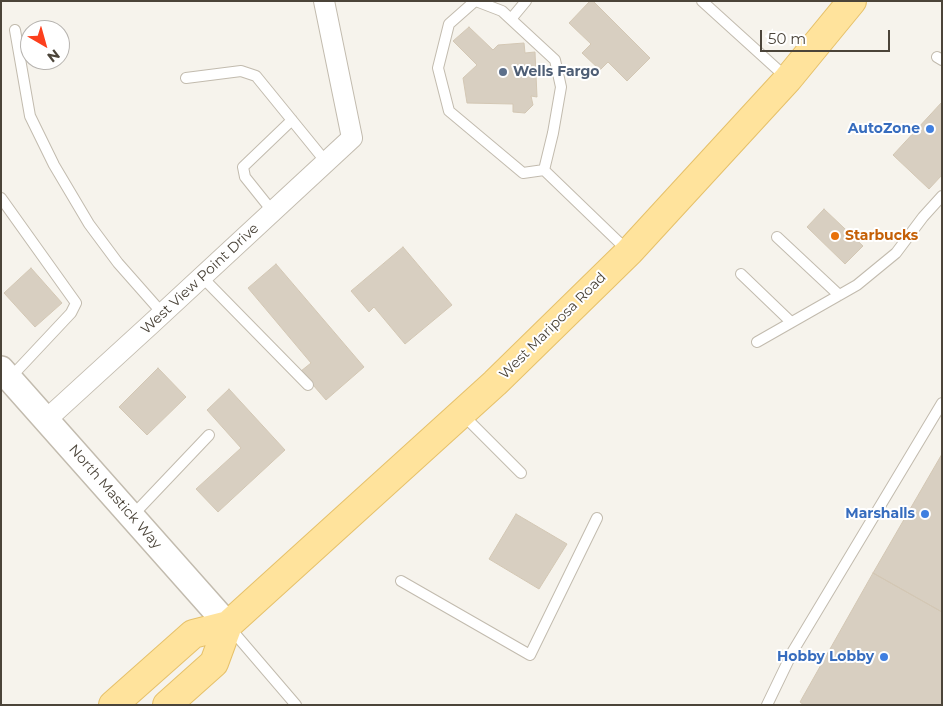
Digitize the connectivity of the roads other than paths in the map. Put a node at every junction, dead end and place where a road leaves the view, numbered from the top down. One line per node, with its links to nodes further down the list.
1 (324, 1): 11 (street, West View Point Drive)
2 (476, 1): 6 (lane); 12 (lane)
3 (526, 1): 6 (lane)
4 (702, 1): 9 (lane)
5 (846, 4): 9 (main road, West Mariposa Road)
6 (511, 19): 12 (lane)
7 (15, 30): 21 (lane)
8 (186, 78): 10 (lane)
9 (788, 79): 17 (main road, West Mariposa Road)
10 (292, 120): 11 (lane); 15 (lane)
11 (326, 162): 15 (street, West View Point Drive)
12 (544, 170): 17 (lane)
13 (942, 196): 20 (lane)
14 (1, 198): 24 (lane)
15 (273, 212): 19 (street, West View Point Drive)
16 (777, 237): 20 (lane)
17 (629, 252): 27 (main road, West Mariposa Road)
18 (741, 274): 22 (lane)
19 (202, 277): 21 (street, West View Point Drive); 25 (lane)
20 (839, 295): 22 (lane)
21 (163, 314): 28 (street, West View Point Drive)
22 (792, 322): 23 (lane)
23 (757, 342)
24 (4, 378): 28 (street, North Mastick Way)
25 (308, 385)
26 (942, 403): 38 (lane)
27 (462, 414): 30 (lane); 34 (main road, West Mariposa Road)
28 (47, 419): 31 (street, North Mastick Way)
29 (209, 435): 31 (lane)
30 (521, 473)
31 (131, 517): 34 (street, North Mastick Way)
32 (597, 518): 33 (lane)
33 (401, 581)
34 (228, 625): 35 (main road, West Mariposa Road); 36 (main road, West Mariposa Road); 37 (lane)
35 (113, 705)
36 (167, 705)
37 (296, 705)
38 (767, 705)

